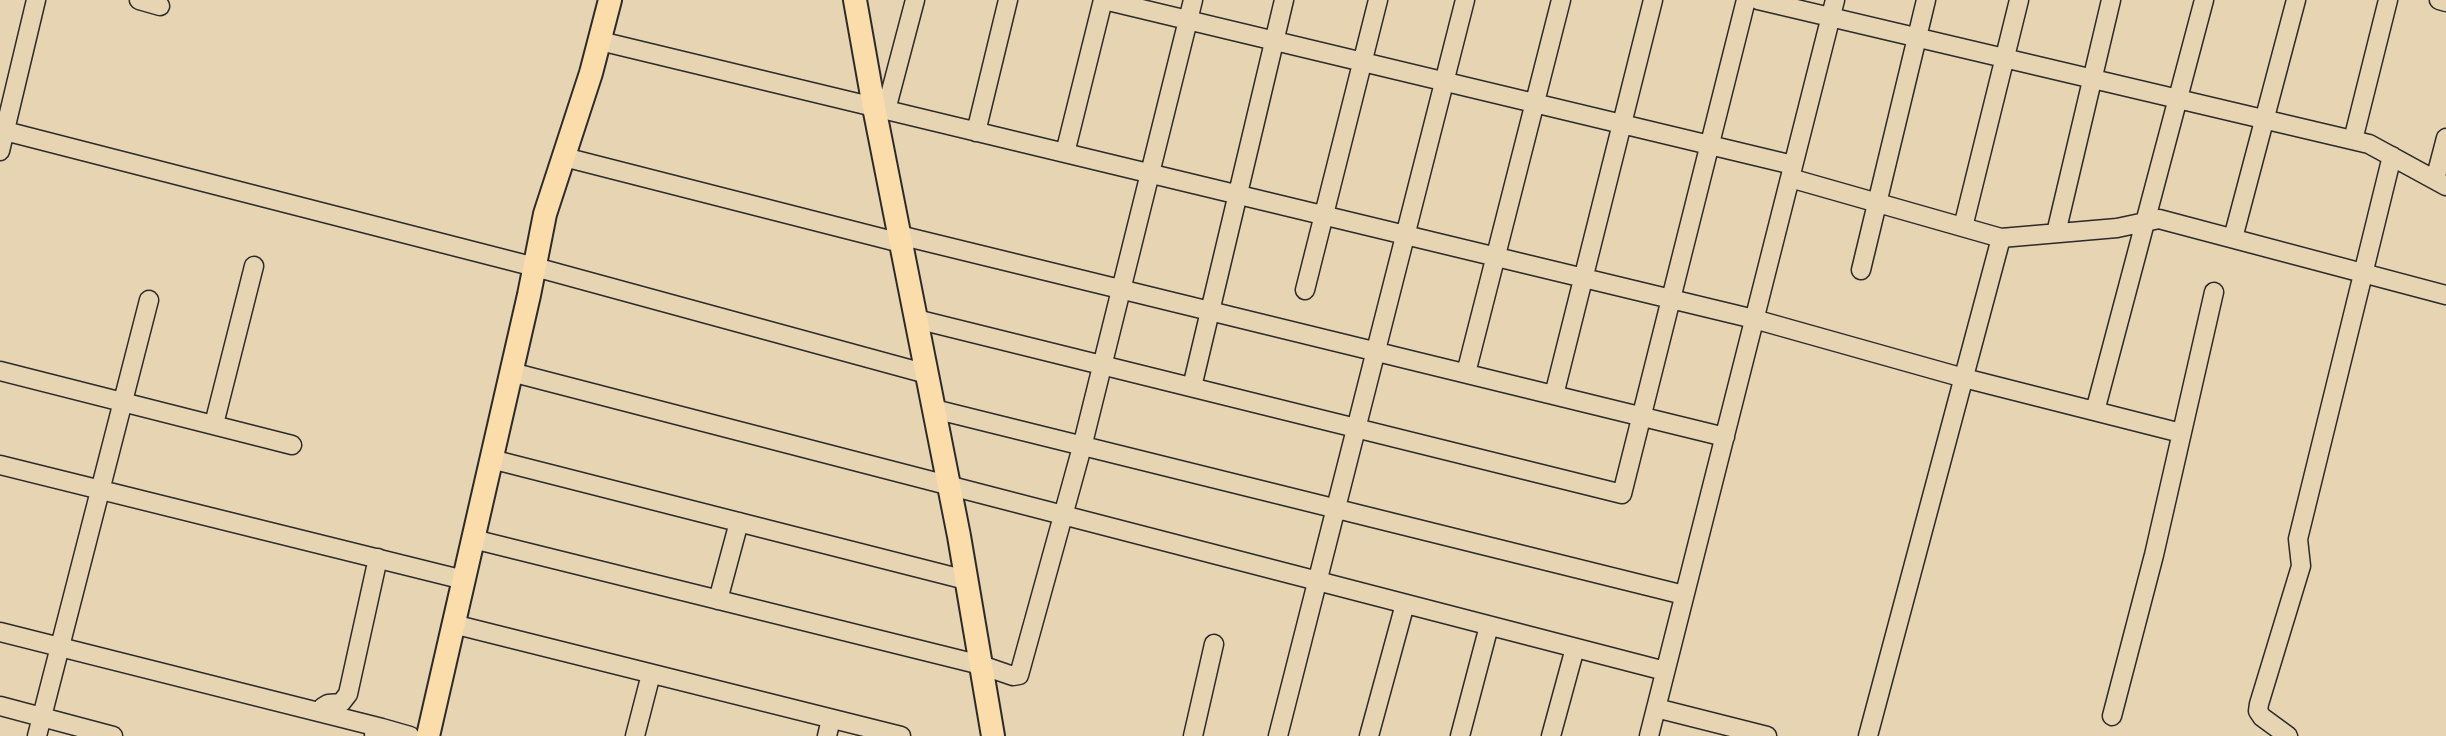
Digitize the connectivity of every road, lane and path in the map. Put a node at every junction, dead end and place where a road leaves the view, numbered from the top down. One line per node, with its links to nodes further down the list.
1 (36, 0): 40 (street)
2 (139, 0): 25 (street)
3 (610, 0): 29 (main road)
4 (855, 0): 37 (main road)
5 (914, 0): 37 (street)
6 (1008, 0): 41 (street)
7 (1104, 0): 27 (street); 46 (street)
8 (1193, 0): 27 (street)
9 (1284, 0): 30 (street)
10 (1378, 0): 32 (street)
11 (1465, 0): 34 (street)
12 (1562, 0): 36 (street)
13 (1653, 0): 39 (street)
14 (1746, 0): 44 (street)
15 (1758, 0): 26 (street)
16 (1835, 0): 26 (street)
17 (1926, 0): 28 (street)
18 (2019, 0): 31 (street)
19 (2111, 0): 33 (street)
20 (2204, 0): 35 (street)
21 (2296, 0): 38 (street)
22 (2388, 0): 43 (street)
23 (2439, 0): 24 (street)
24 (2446, 2)
25 (160, 6)
26 (1830, 18): 28 (street); 49 (street)
27 (1188, 20): 30 (street); 50 (street)
28 (1916, 39): 31 (street); 53 (street)
29 (600, 40): 37 (street); 48 (main road)
30 (1274, 41): 32 (street); 52 (street)
31 (2005, 59): 33 (street); 56 (street)
32 (1361, 61): 34 (street); 54 (street)
33 (2092, 80): 35 (street); 57 (street)
34 (1444, 81): 36 (street); 58 (street)
35 (2179, 100): 38 (street); 55 (street)
36 (1536, 103): 39 (street); 62 (street)
37 (880, 108): 41 (street); 61 (main road)
38 (2266, 120): 43 (street); 60 (street)
39 (1622, 124): 44 (street); 67 (street)
40 (5, 131): 45 (street); 64 (street)
41 (976, 132): 46 (street)
42 (2446, 138): 51 (street)
43 (2353, 140): 47 (street)
44 (1710, 145): 49 (street); 72 (street)
45 (0, 151)
46 (1065, 153): 50 (street)
47 (2392, 156): 51 (street); 66 (street)
48 (564, 157): 61 (street); 64 (main road)
49 (1792, 171): 53 (street); 76 (street)
50 (1150, 174): 52 (street); 68 (street)
51 (2440, 183)
52 (1238, 195): 54 (street); 74 (street)
53 (1878, 203): 56 (street); 65 (street)
54 (1323, 215): 58 (street); 69 (street)
55 (2147, 221): 57 (street); 60 (street); 88 (street)
56 (1963, 227): 59 (street)
57 (2056, 233): 59 (street)
58 (1405, 235): 62 (street); 77 (street)
59 (2001, 238): 83 (street)
60 (2234, 238): 66 (street)
61 (900, 239): 68 (street); 75 (main road)
62 (1495, 257): 67 (street); 81 (street)
63 (254, 266): 90 (street)
64 (535, 267): 80 (main road); 82 (street)
65 (1861, 270)
66 (2363, 273): 71 (street); 143 (street)
67 (1583, 278): 72 (street); 85 (street)
68 (1121, 289): 74 (street); 78 (street)
69 (1305, 290)
70 (2214, 292): 92 (street)
71 (2446, 295)
72 (1671, 299): 76 (street); 89 (street)
73 (149, 300): 86 (street)
74 (1210, 311): 77 (street); 84 (street)
75 (916, 319): 78 (street); 82 (main road)
76 (1754, 319): 83 (street); 93 (street)
77 (1376, 352): 81 (street); 91 (street)
78 (1102, 365): 84 (street); 95 (street)
79 (0, 371): 86 (street)
80 (511, 372): 96 (main road); 98 (street)
81 (1466, 373): 85 (street)
82 (926, 374): 87 (main road)
83 (1964, 378): 88 (street); 142 (street)
84 (1192, 387): 91 (street)
85 (1554, 395): 89 (street)
86 (123, 400): 90 (street); 99 (street)
87 (934, 409): 95 (street); 98 (main road)
88 (2095, 411): 92 (street)
89 (1642, 416): 91 (street); 93 (street)
90 (214, 424): 94 (street)
91 (1356, 428): 100 (street)
92 (2181, 433): 123 (street)
93 (1724, 437): 108 (street)
94 (292, 444)
95 (1082, 447): 100 (street); 101 (street)
96 (491, 459): 102 (street); 103 (main road)
97 (0, 464): 99 (street)
98 (949, 486): 101 (street); 106 (main road)
99 (100, 489): 104 (street); 115 (street)
100 (1336, 509): 107 (street); 108 (street)
101 (1064, 515): 107 (street); 117 (street)
102 (739, 522): 106 (street); 109 (street)
103 (473, 539): 105 (main road); 109 (street)
104 (378, 558): 105 (street); 122 (street)
105 (464, 580): 111 (main road)
106 (966, 580): 117 (main road)
107 (1318, 581): 110 (street); 136 (street)
108 (1684, 595): 118 (street)
109 (718, 600): 117 (street)
110 (1405, 604): 112 (street); 137 (street)
111 (453, 624): 119 (street); 130 (main road)
112 (1489, 626): 116 (street); 138 (street)
113 (0, 632): 115 (street)
114 (1214, 644): 135 (street)
115 (60, 647): 122 (street); 124 (street)
116 (1575, 648): 118 (street); 139 (street)
117 (981, 666): 134 (main road)
118 (1665, 671): 121 (street)
119 (651, 674): 125 (street); 131 (street)
120 (0, 706): 124 (street)
121 (1656, 708): 140 (street); 141 (street)
122 (321, 712): 126 (street)
123 (2112, 716)
124 (42, 717): 127 (street); 128 (street)
125 (831, 719): 132 (street); 133 (street)
126 (381, 732): 129 (street)
127 (37, 736)
128 (113, 736)
129 (410, 736)
130 (428, 736)
131 (635, 736)
132 (827, 736)
133 (901, 736)
134 (993, 736)
135 (1193, 736)
136 (1278, 736)
137 (1369, 736)
138 (1460, 736)
139 (1551, 736)
140 (1649, 736)
141 (1767, 736)
142 (1868, 736)
143 (2288, 736)

